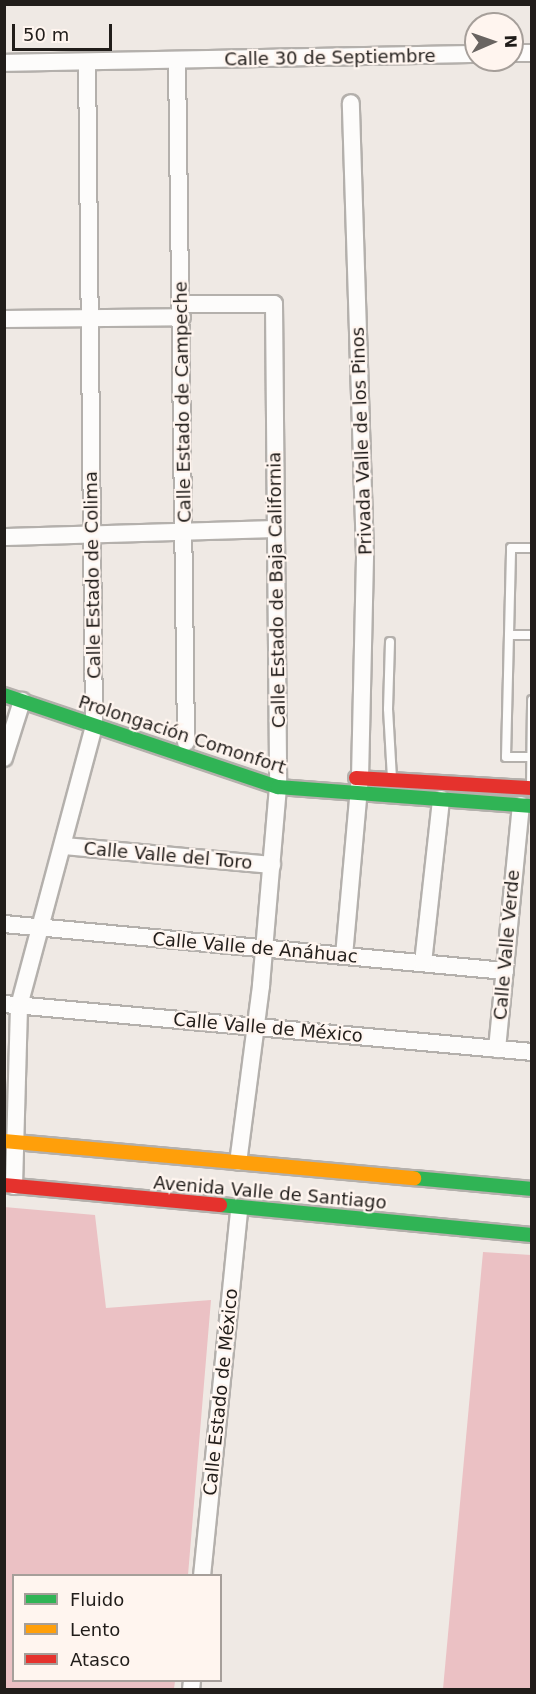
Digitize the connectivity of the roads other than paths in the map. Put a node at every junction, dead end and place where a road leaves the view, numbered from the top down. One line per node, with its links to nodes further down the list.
1 (464, 54): 3 (street, Calle 30 de Septiembre)
2 (87, 62): 3 (street, Calle 30 de Septiembre); 4 (street, Calle 30 de Septiembre); 7 (street, Calle Estado de Colima)
3 (177, 62): 6 (street, Calle Estado de Campeche)
4 (4, 63)
5 (351, 103): 27 (street, Privada Valle de los Pinos)
6 (182, 310): 7 (street); 9 (street, Calle Estado de Baja California); 10 (street, Calle Estado de Campeche)
7 (90, 318): 8 (street); 11 (street, Calle Estado de Colima)
8 (4, 319)
9 (276, 528): 10 (street); 25 (street, Calle Estado de Baja California)
10 (186, 531): 11 (street); 22 (street, Calle Estado de Campeche)
11 (92, 534): 12 (street); 21 (street, Calle Estado de Colima)
12 (4, 537)
13 (531, 548): 14 (lane)
14 (509, 635): 15 (lane); 23 (lane)
15 (531, 635)
16 (390, 642): 26 (lane)
17 (4, 681): 21 (main road, Prolongación Comonfort)
18 (4, 695): 20 (main road, Prolongación Comonfort)
19 (531, 700): 23 (lane)
20 (22, 701): 21 (main road, Prolongación Comonfort); 24 (street)
21 (94, 719): 22 (main road, Prolongación Comonfort); 25 (main road, Prolongación Comonfort); 31 (street, Calle Estado de Colima)
22 (186, 742): 25 (main road, Prolongación Comonfort)
23 (531, 757): 28 (lane)
24 (4, 758)
25 (278, 780): 27 (main road, Prolongación Comonfort); 32 (street, Calle Estado de Baja California)
26 (392, 780): 27 (main road, Prolongación Comonfort); 28 (main road, Prolongación Comonfort)
27 (359, 786): 29 (main road, Prolongación Comonfort); 36 (street, Privada Valle de los Pinos)
28 (531, 788)
29 (441, 799): 30 (main road, Prolongación Comonfort); 37 (street)
30 (526, 806): 38 (street, Calle Valle Verde)
31 (64, 846): 32 (street, Calle Valle del Toro); 34 (street, Calle Estado de Colima)
32 (272, 866): 35 (street, Calle Estado de Baja California)
33 (4, 924): 34 (street, Calle Valle de Anáhuac)
34 (41, 928): 35 (street, Calle Valle de Anáhuac); 39 (street, Calle Estado de Colima)
35 (265, 949): 36 (street, Calle Valle de Anáhuac); 40 (street, Calle Estado de Baja California)
36 (344, 956): 37 (street, Calle Valle de Anáhuac)
37 (423, 963): 38 (street, Calle Valle de Anáhuac)
38 (505, 971): 41 (street, Calle Valle Verde)
39 (12, 1005): 40 (street, Calle Valle de México); 43 (street, Calle Estado de Colima)
40 (256, 1027): 41 (street, Calle Valle de México); 44 (street, Calle Estado de Baja California)
41 (497, 1049): 42 (street, Calle Valle de México)
42 (531, 1052)
43 (10, 1141): 44 (main road, Avenida Valle de Santiago); 45 (street, Calle Estado de Colima)
44 (238, 1162): 46 (main road, Avenida Valle de Santiago)
45 (9, 1186): 47 (main road, Avenida Valle de Santiago)
46 (531, 1190)
47 (239, 1209): 48 (main road, Avenida Valle de Santiago); 49 (street, Calle Estado de México)
48 (531, 1235)
49 (202, 1574)

